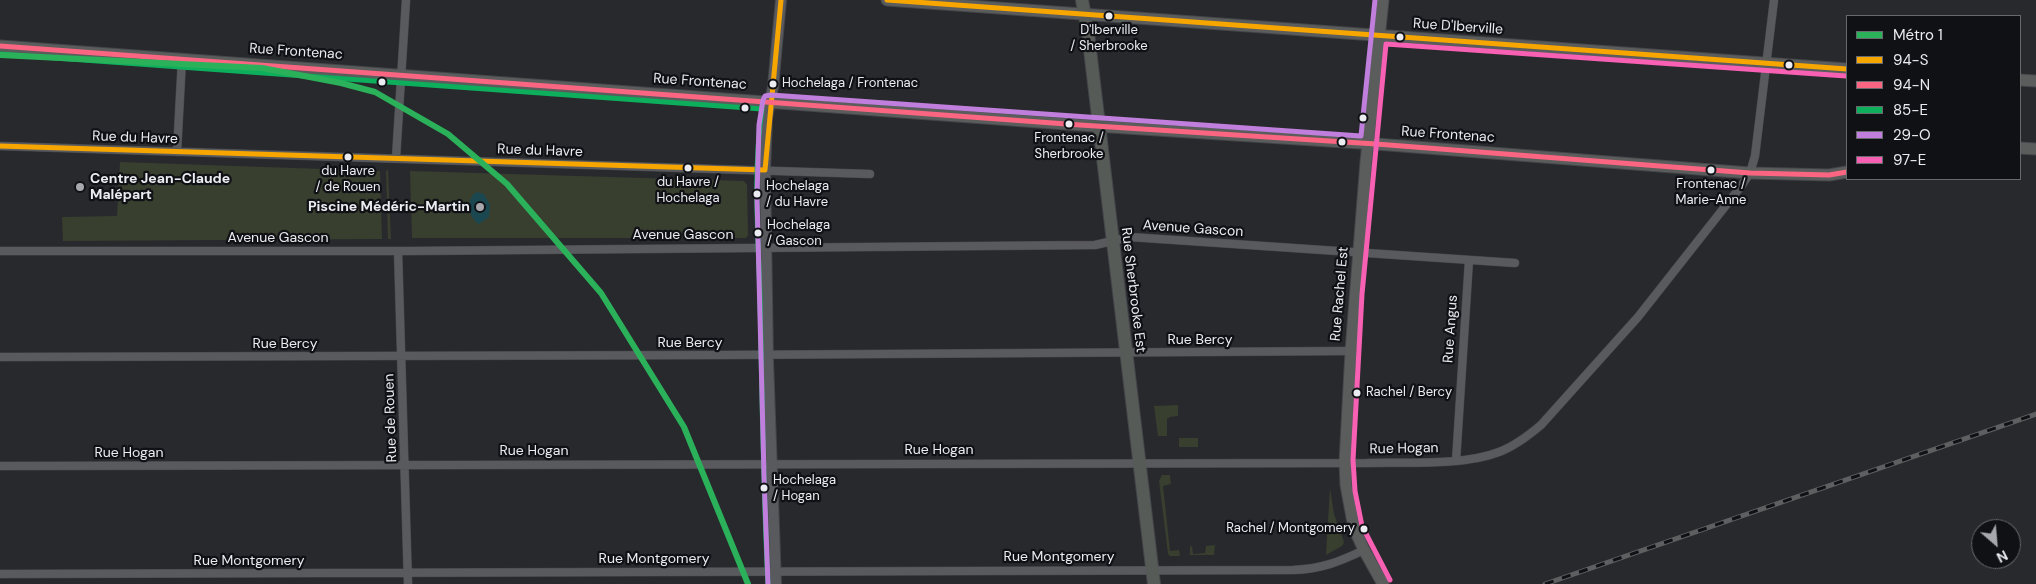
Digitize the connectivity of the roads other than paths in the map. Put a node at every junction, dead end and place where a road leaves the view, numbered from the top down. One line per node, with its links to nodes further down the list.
1 (406, 0): 13 (street)
2 (781, 0): 16 (street)
3 (887, 0): 7 (main road, Rue D'Iberville)
4 (1082, 0): 7 (main road, Rue Sherbrooke Est)
5 (1383, 0): 8 (main road, Rue Rachel Est)
6 (1774, 0): 11 (street)
7 (1084, 15): 8 (main road, Rue D'Iberville); 17 (main road, Rue Sherbrooke Est)
8 (1379, 36): 11 (main road, Rue D'Iberville); 18 (main road, Rue Rachel Est)
9 (0, 46): 10 (main road, Rue Frontenac)
10 (182, 59): 13 (main road, Rue Frontenac); 22 (street)
11 (1768, 64): 12 (main road, Rue D'Iberville); 26 (street)
12 (1846, 68)
13 (401, 75): 16 (main road, Rue Frontenac); 23 (street)
14 (2021, 80): 15 (main road)
15 (2036, 81)
16 (770, 102): 17 (main road, Rue Frontenac); 24 (street)
17 (1098, 126): 18 (main road, Rue Frontenac); 28 (main road, Rue Sherbrooke Est)
18 (1368, 144): 26 (main road, Rue Frontenac); 32 (main road, Rue Rachel Est)
19 (0, 146): 22 (street, Rue du Havre)
20 (2021, 148): 21 (main road)
21 (2036, 148)
22 (177, 152): 23 (street, Rue du Havre)
23 (396, 158): 24 (street, Rue du Havre)
24 (764, 170): 27 (street, Rue du Havre); 29 (street)
25 (1846, 172): 26 (main road, Rue Frontenac)
26 (1750, 173): 40 (street, Rue Hogan)
27 (870, 174)
28 (1111, 241): 29 (street, Avenue Gascon); 32 (street, Avenue Gascon); 36 (main road, Rue Sherbrooke Est)
29 (766, 247): 31 (street, Avenue Gascon); 37 (street)
30 (0, 251): 31 (street, Avenue Gascon)
31 (398, 251): 38 (street, Rue de Rouen)
32 (1359, 252): 33 (street, Avenue Gascon); 35 (main road, Rue Rachel Est)
33 (1469, 260): 34 (street, Avenue Gascon); 40 (street, Rue Angus)
34 (1515, 263)
35 (1350, 351): 36 (street, Rue Bercy); 41 (main road, Rue Rachel Est)
36 (1126, 353): 37 (street, Rue Bercy); 43 (main road, Rue Sherbrooke Est)
37 (768, 355): 38 (street, Rue Bercy); 42 (street)
38 (402, 356): 39 (street, Rue Bercy); 44 (street, Rue de Rouen)
39 (0, 357)
40 (1456, 461): 41 (street, Rue Hogan)
41 (1345, 462): 43 (street, Rue Hogan); 46 (main road, Rue Rachel Est)
42 (772, 463): 43 (street, Rue Hogan); 44 (street, Rue Hogan); 48 (street)
43 (1140, 463): 47 (main road, Rue Sherbrooke Est)
44 (406, 465): 45 (street, Rue Hogan); 49 (street, Rue de Rouen)
45 (0, 466)
46 (1364, 550): 47 (street, Rue Montgomery); 54 (main road, Rue Rachel Est)
47 (1152, 570): 48 (street, Rue Montgomery); 53 (main road, Rue Sherbrooke Est)
48 (775, 571): 49 (street, Rue Montgomery); 52 (street)
49 (407, 572): 50 (street, Rue Montgomery); 51 (street, Rue de Rouen)
50 (0, 574)
51 (408, 584)
52 (776, 584)
53 (1154, 584)
54 (1383, 584)

